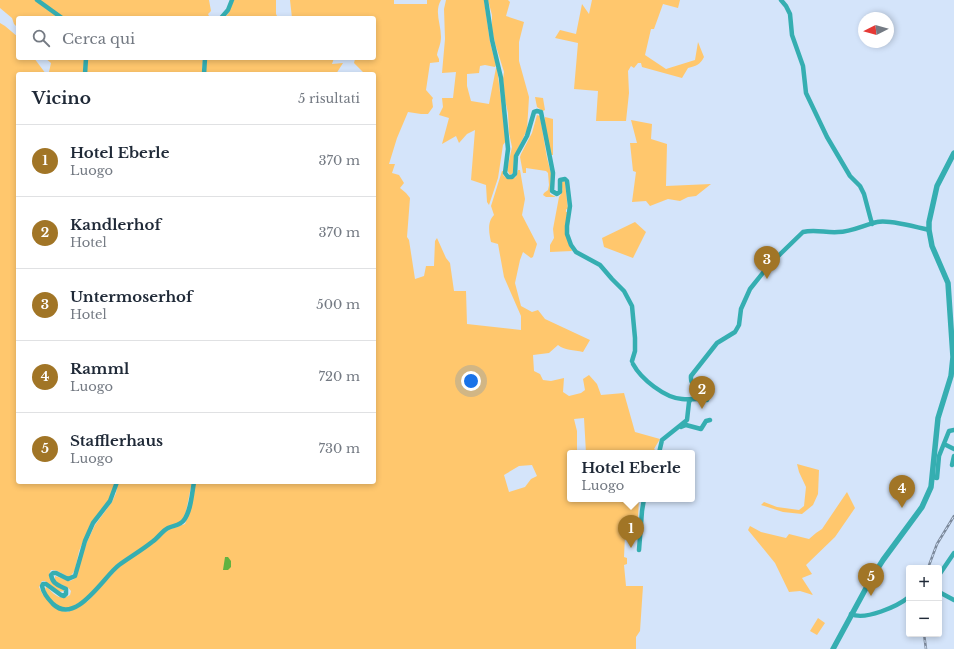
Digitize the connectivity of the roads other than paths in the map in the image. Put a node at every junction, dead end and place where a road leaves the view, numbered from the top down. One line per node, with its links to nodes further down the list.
1 (37, 0): 5 (street)
2 (232, 0): 6 (street)
3 (486, 0): 14 (street)
4 (781, 0): 12 (street)
5 (59, 16)
6 (223, 16)
7 (86, 60): 9 (street)
8 (205, 60): 10 (street)
9 (85, 72)
10 (204, 72)
11 (954, 153): 13 (street)
12 (872, 224): 13 (street); 14 (street)
13 (929, 230): 23 (street)
14 (691, 399): 16 (street)
15 (710, 420): 16 (street)
16 (680, 427): 20 (street)
17 (954, 430): 18 (street)
18 (944, 444): 19 (street); 23 (street)
19 (954, 448)
20 (660, 450)
21 (954, 456): 22 (street)
22 (952, 465)
23 (932, 477): 33 (street)
24 (116, 484): 25 (street)
25 (194, 484)
26 (644, 502): 27 (street)
27 (639, 550)
28 (954, 553): 29 (street)
29 (942, 570)
30 (942, 594): 32 (street)
31 (906, 599): 33 (street)
32 (954, 600)
33 (851, 614): 34 (street)
34 (833, 649)

